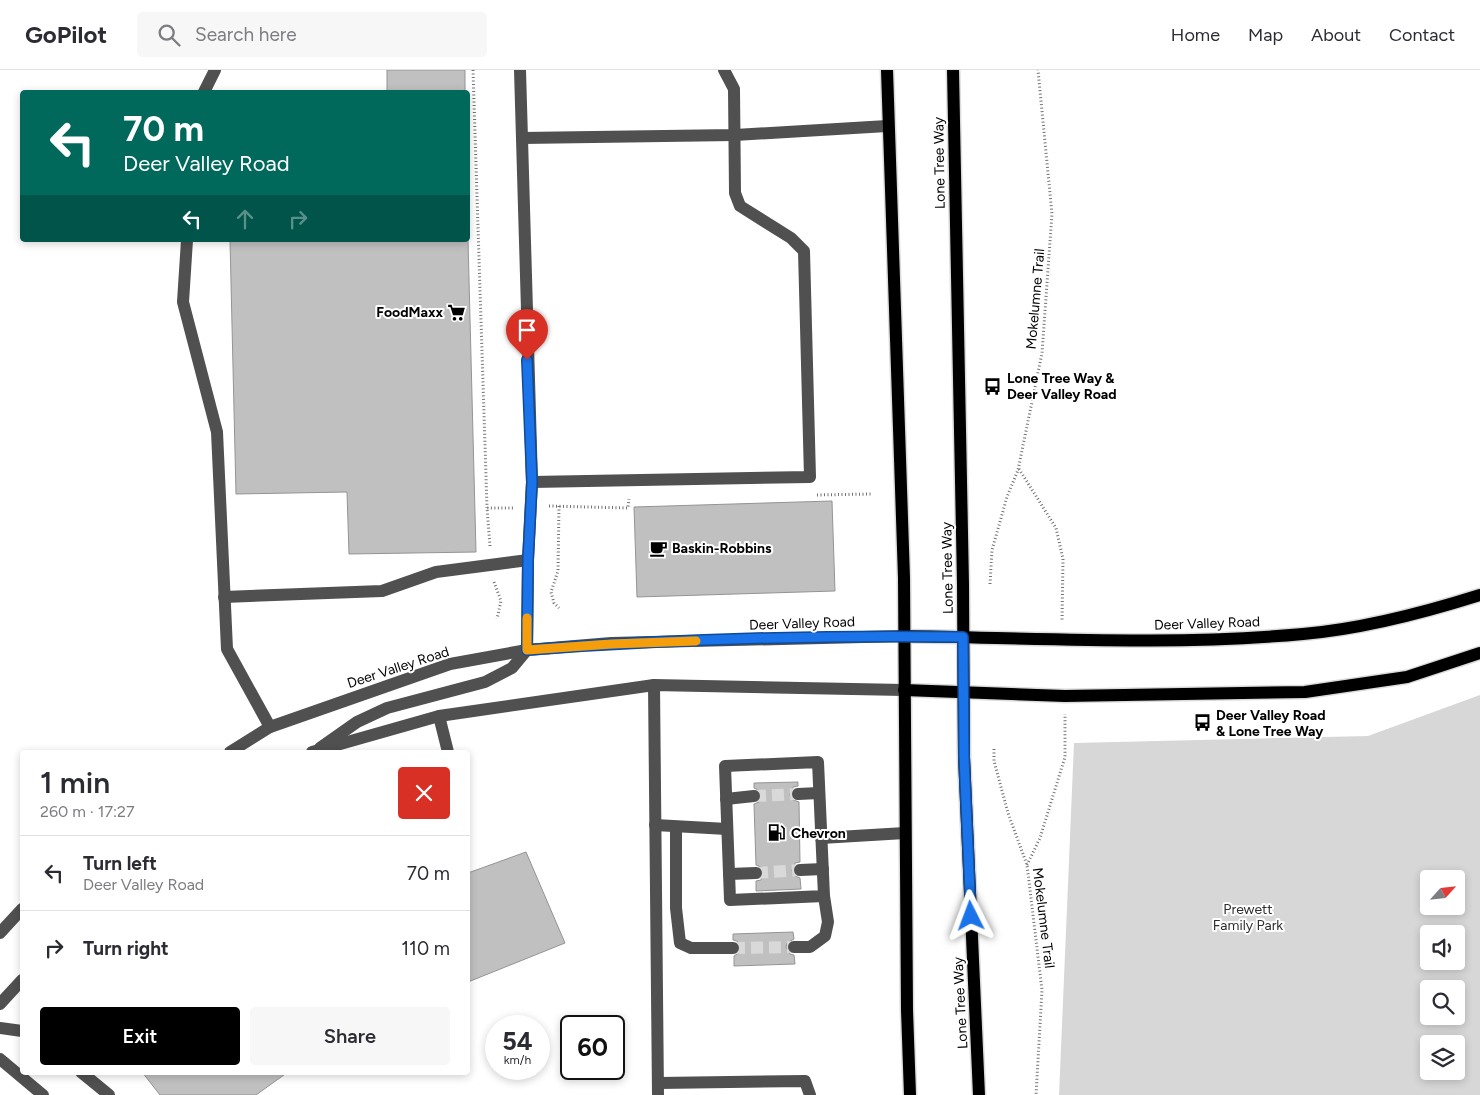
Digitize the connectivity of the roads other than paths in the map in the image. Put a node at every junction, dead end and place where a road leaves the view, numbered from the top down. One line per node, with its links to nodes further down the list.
1 (215, 70): 6 (street)
2 (520, 70): 9 (street)
3 (724, 70): 8 (street)
4 (887, 70): 7 (main road)
5 (953, 70): 16 (main road, Lone Tree Way)
6 (205, 90)
7 (887, 126): 8 (street); 15 (main road)
8 (735, 135): 9 (street); 11 (street)
9 (522, 138): 11 (street)
10 (187, 242): 14 (street)
11 (532, 482): 12 (street)
12 (528, 560): 14 (street); 17 (street)
13 (1480, 595): 16 (main road, Deer Valley Road)
14 (224, 597): 23 (street)
15 (904, 636): 16 (main road, Deer Valley Road); 17 (street, Deer Valley Road); 20 (main road)
16 (963, 637): 21 (main road, Lone Tree Way)
17 (527, 650): 23 (street, Deer Valley Road); 25 (street)
18 (1480, 653): 21 (main road)
19 (654, 685): 20 (street); 22 (street); 31 (street)
20 (904, 690): 21 (main road); 34 (main road)
21 (963, 692): 56 (main road, Lone Tree Way)
22 (439, 716): 25 (street); 26 (street)
23 (270, 727): 24 (street, Deer Valley Road)
24 (233, 750)
25 (316, 750)
26 (448, 750)
27 (819, 793): 28 (street); 30 (street); 35 (street)
28 (798, 794)
29 (754, 796): 30 (street)
30 (726, 799): 33 (street)
31 (655, 825): 32 (street); 51 (street)
32 (676, 826): 33 (street); 44 (street)
33 (727, 829): 39 (street)
34 (905, 833): 35 (street); 55 (main road)
35 (821, 838): 37 (street)
36 (800, 870): 37 (street)
37 (823, 870): 40 (street)
38 (756, 873): 39 (street)
39 (729, 874): 40 (street)
40 (824, 896): 43 (street)
41 (20, 911): 42 (street)
42 (0, 933)
43 (794, 947)
44 (733, 948)
45 (20, 982): 46 (street)
46 (0, 1004)
47 (0, 1028): 48 (street)
48 (20, 1032)
49 (0, 1059): 52 (street)
50 (85, 1075): 53 (street)
51 (659, 1089): 54 (street)
52 (43, 1095)
53 (109, 1095)
54 (810, 1095)
55 (910, 1095)
56 (979, 1095)

